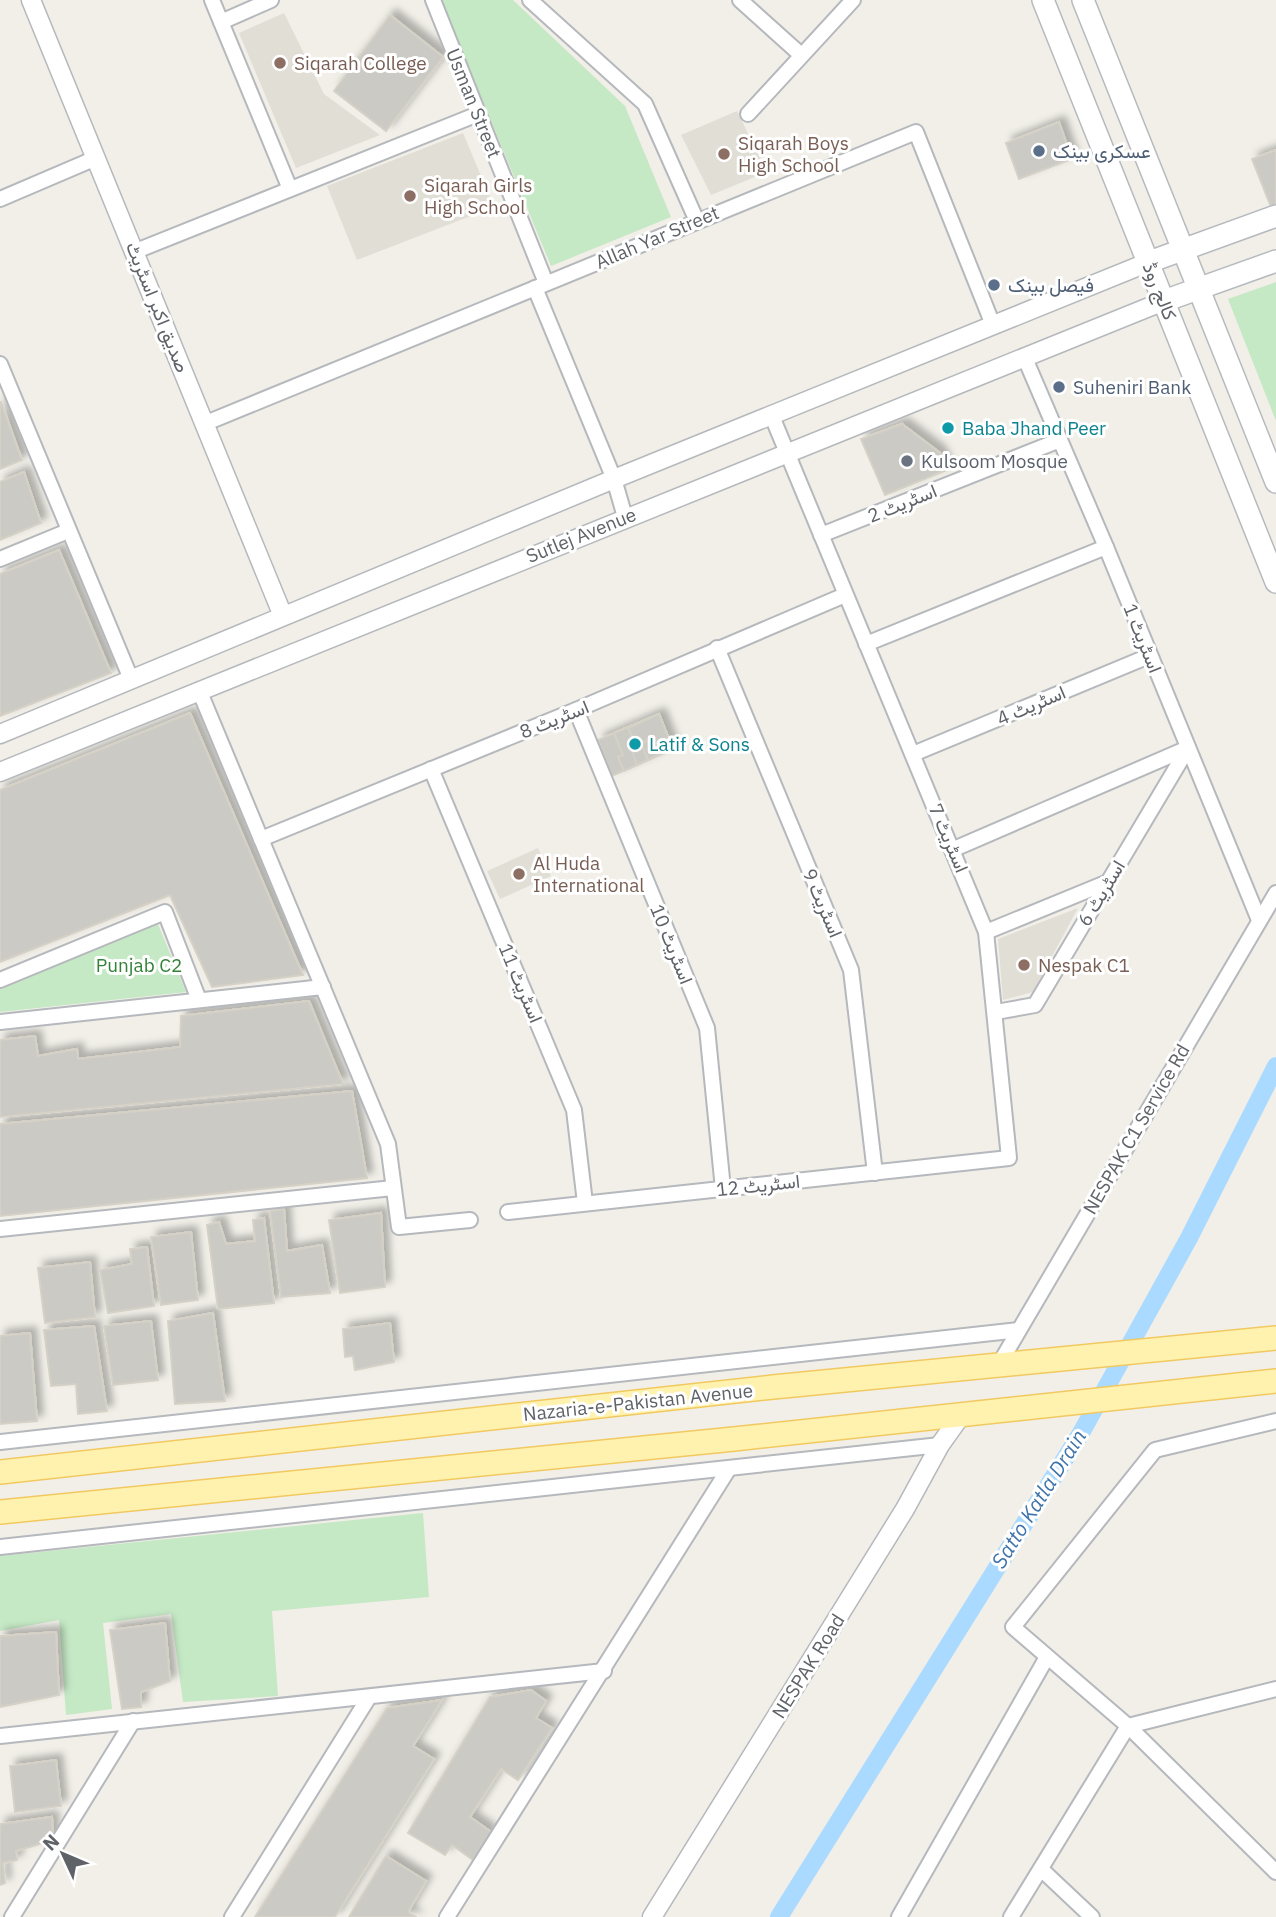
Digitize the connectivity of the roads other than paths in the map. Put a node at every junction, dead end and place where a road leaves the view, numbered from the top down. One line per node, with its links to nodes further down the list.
1 (31, 0): 14 (street, صدیق اکبر اسٹریٹ)
2 (212, 0): 10 (street)
3 (271, 0): 10 (street)
4 (433, 0): 12 (street, Usman Street)
5 (530, 0): 18 (street)
6 (740, 0): 11 (street)
7 (853, 0): 11 (street)
8 (1043, 0): 22 (main road, کالج روڈ)
9 (1083, 0): 19 (main road, کالج روڈ)
10 (221, 22): 15 (street)
11 (800, 54): 13 (street)
12 (478, 114): 15 (street); 23 (street, Usman Street)
13 (748, 114)
14 (96, 158): 16 (street); 20 (street, صدیق اکبر اسٹریٹ)
15 (290, 189): 20 (street)
16 (0, 200)
17 (1276, 216): 19 (main road)
18 (696, 219): 23 (street, Allah Yar Street); 26 (street, Allah Yar Street)
19 (1184, 249): 22 (main road); 24 (main road, کالج روڈ)
20 (136, 251): 31 (street, صدیق اکبر اسٹریٹ)
21 (1276, 261): 24 (main road)
22 (1149, 262): 25 (main road, کالج روڈ); 26 (street, Sutlej Avenue)
23 (541, 285): 31 (street, Allah Yar Street); 34 (street, Usman Street)
24 (1199, 288): 25 (main road); 35 (main road, کالج روڈ)
25 (1164, 301): 27 (street, Sutlej Avenue); 41 (main road, کالج روڈ)
26 (993, 325): 30 (street, Sutlej Avenue)
27 (1024, 356): 32 (street, اسٹریٹ 1); 33 (street, Sutlej Avenue)
28 (0, 364): 29 (street)
29 (4, 386): 37 (street)
30 (772, 414): 33 (street, اسٹریٹ 7); 34 (street, Sutlej Avenue)
31 (206, 423): 43 (street, صدیق اکبر اسٹریٹ)
32 (1060, 440): 38 (street, اسٹریٹ 2); 39 (street, اسٹریٹ 1)
33 (787, 452): 36 (street, Sutlej Avenue); 38 (street, اسٹریٹ 7)
34 (614, 479): 36 (street, Usman Street); 43 (street, Sutlej Avenue)
35 (1276, 482)
36 (625, 517): 48 (street, Sutlej Avenue)
37 (68, 531): 40 (street); 47 (street)
38 (821, 535): 42 (street, اسٹریٹ 7)
39 (1107, 547): 44 (street); 46 (street, اسٹریٹ 1)
40 (0, 559)
41 (1276, 582)
42 (845, 594): 44 (street, اسٹریٹ 7); 45 (street, اسٹریٹ 8)
43 (283, 616): 47 (street, Sutlej Avenue)
44 (866, 644): 52 (street, اسٹریٹ 7)
45 (716, 648): 49 (street, اسٹریٹ 8); 67 (street, اسٹریٹ 9)
46 (1149, 656): 51 (street, اسٹریٹ 1); 52 (street, اسٹریٹ 4)
47 (131, 679): 50 (street, Sutlej Avenue)
48 (199, 690): 54 (street, Sutlej Avenue); 55 (street)
49 (576, 710): 53 (street, اسٹریٹ 8); 69 (street, اسٹریٹ 10)
50 (0, 734)
51 (1188, 748): 56 (street); 57 (street, اسٹریٹ 6); 59 (street, اسٹریٹ 1)
52 (913, 754): 56 (street, اسٹریٹ 7)
53 (431, 769): 55 (street, اسٹریٹ 8); 70 (street, اسٹریٹ 11)
54 (0, 772)
55 (261, 839): 62 (street)
56 (954, 849): 60 (street, اسٹریٹ 7)
57 (1108, 882): 60 (street); 64 (street, اسٹریٹ 6)
58 (1276, 893): 59 (street, NESPAK C1 Service Rd)
59 (1259, 920): 74 (street, NESPAK C1 Service Rd)
60 (986, 932): 64 (street, اسٹریٹ 7)
61 (0, 981): 63 (street)
62 (323, 988): 63 (street); 68 (street)
63 (199, 1000): 65 (street)
64 (996, 1012): 66 (street, اسٹریٹ 7)
65 (0, 1022)
66 (1009, 1158): 67 (street, اسٹریٹ 12)
67 (875, 1173): 69 (street, اسٹریٹ 12)
68 (393, 1188): 72 (street); 73 (street)
69 (723, 1189): 70 (street, اسٹریٹ 12)
70 (585, 1203): 71 (street, اسٹریٹ 12)
71 (508, 1212)
72 (470, 1220)
73 (0, 1229)
74 (1019, 1330): 76 (street, NESPAK C1 Service Rd); 80 (street)
75 (1276, 1338): 76 (main road, Nazaria-e-Pakistan Avenue)
76 (998, 1366): 82 (main road, Nazaria-e-Pakistan Avenue)
77 (1276, 1381): 78 (main road)
78 (962, 1415): 81 (street, NESPAK Road); 87 (main road)
79 (1276, 1421): 90 (street)
80 (0, 1443)
81 (940, 1445): 83 (street); 102 (street, NESPAK Road)
82 (77, 1464): 84 (main road, Nazaria-e-Pakistan Avenue); 85 (main road)
83 (728, 1470): 89 (street); 91 (street)
84 (0, 1472)
85 (0, 1485)
86 (0, 1502): 87 (main road)
87 (93, 1504): 88 (main road)
88 (0, 1512)
89 (0, 1547)
90 (1047, 1657): 95 (street); 103 (street)
91 (604, 1671): 93 (street); 101 (street)
92 (1276, 1689): 95 (street)
93 (369, 1697): 94 (street); 100 (street)
94 (133, 1721): 96 (street); 99 (street)
95 (1128, 1726): 97 (street); 98 (street)
96 (0, 1736)
97 (1041, 1869): 104 (street); 105 (street)
98 (1276, 1872)
99 (12, 1917)
100 (232, 1917)
101 (447, 1917)
102 (652, 1917)
103 (899, 1917)
104 (1011, 1917)
105 (1092, 1917)

